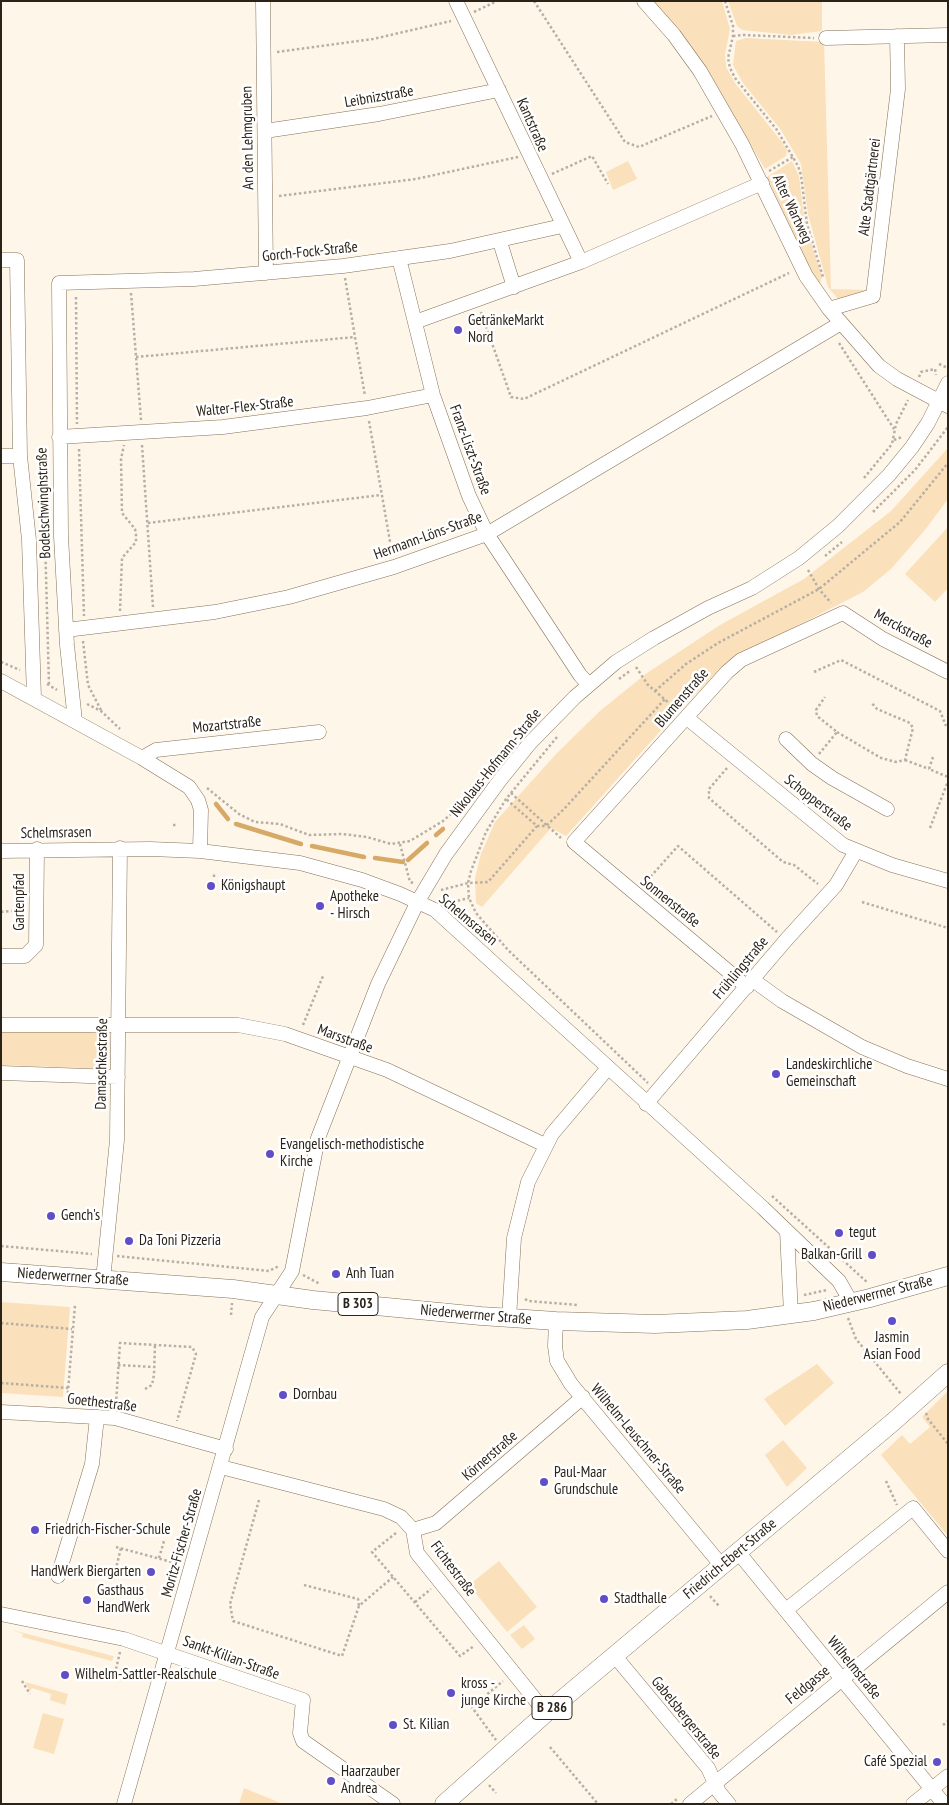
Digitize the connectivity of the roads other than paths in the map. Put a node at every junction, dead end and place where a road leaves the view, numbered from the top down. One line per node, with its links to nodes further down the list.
1 (263, 1): 8 (street, An den Lehmgruben)
2 (456, 1): 7 (street, Kantstraße)
3 (644, 1): 9 (street, Alter Wartweg)
4 (948, 35): 5 (street)
5 (897, 36): 6 (street); 18 (street, Alte Stadtgärtnerei)
6 (826, 38)
7 (499, 90): 8 (street, Leibnizstraße); 10 (street, Kantstraße)
8 (265, 131): 15 (street, An den Lehmgruben)
9 (761, 181): 14 (street); 18 (street, Alter Wartweg)
10 (562, 226): 11 (street, Gorch-Fock-Straße); 14 (street, Kantstraße)
11 (500, 242): 12 (street, Gorch-Fock-Straße); 17 (street)
12 (400, 258): 15 (street, Gorch-Fock-Straße); 19 (street, Franz-Liszt-Straße)
13 (1, 260): 26 (street)
14 (581, 262): 17 (street)
15 (266, 273): 16 (street, Gorch-Fock-Straße)
16 (59, 283): 24 (street, Bodelschwinghstraße)
17 (514, 288): 19 (street)
18 (830, 309): 20 (street, Alter Wartweg)
19 (415, 322): 22 (street, Franz-Liszt-Straße)
20 (837, 325): 23 (street, Alter Wartweg); 27 (street, Hermann-Löns-Straße)
21 (948, 383): 23 (street, Nikolaus-Hofmann-Straße)
22 (433, 395): 24 (street, Walter-Flex-Straße); 27 (street, Franz-Liszt-Straße)
23 (944, 404): 32 (street, Nikolaus-Hofmann-Straße)
24 (59, 437): 29 (street, Bodelschwinghstraße)
25 (1, 456): 26 (street)
26 (20, 456): 33 (street)
27 (487, 534): 29 (street, Hermann-Löns-Straße); 32 (street, Franz-Liszt-Straße)
28 (838, 609): 30 (street, Merckstraße); 34 (street, Blumenstraße)
29 (66, 630): 35 (street, Bodelschwinghstraße)
30 (948, 672)
31 (1, 681): 33 (street)
32 (588, 684): 47 (street, Nikolaus-Hofmann-Straße)
33 (34, 698): 35 (street)
34 (683, 715): 40 (street, Blumenstraße); 45 (street, Schopperstraße)
35 (75, 721): 38 (street)
36 (319, 732): 38 (street, Mozartstraße)
37 (786, 739): 39 (street)
38 (142, 758): 44 (street)
39 (887, 809)
40 (568, 841): 49 (street, Sonnenstraße)
41 (120, 848): 42 (street, Schelmsrasen); 44 (street, Schelmsrasen); 51 (street, Damaschkestraße)
42 (37, 849): 43 (street, Schelmsrasen); 48 (street, Gartenpfad)
43 (1, 851)
44 (200, 851): 47 (street, Schelmsrasen)
45 (856, 851): 46 (street, Schopperstraße); 49 (street, Frühlingstraße)
46 (948, 881)
47 (418, 901): 52 (street, Nikolaus-Hofmann-Straße); 53 (street, Schelmsrasen)
48 (1, 956)
49 (750, 983): 56 (street, Sonnenstraße); 57 (street, Frühlingstraße)
50 (1, 1025): 51 (street, Marsstraße)
51 (119, 1027): 52 (street, Marsstraße); 55 (street, Damaschkestraße)
52 (349, 1058): 58 (street, Marsstraße); 63 (street, Nikolaus-Hofmann-Straße)
53 (608, 1068): 57 (street, Schelmsrasen); 58 (street)
54 (1, 1073): 55 (street)
55 (118, 1077): 62 (street, Damaschkestraße)
56 (948, 1078)
57 (646, 1104): 59 (street, Schelmsrasen)
58 (545, 1145): 66 (street)
59 (787, 1231): 64 (street, Schelmsrasen); 65 (street)
60 (1, 1272): 62 (main road, Niederwerrner Straße / B 303)
61 (948, 1276): 64 (main road, Niederwerrner Straße / B 303)
62 (103, 1280): 63 (main road, Niederwerrner Straße / B 303)
63 (276, 1294): 66 (main road, Niederwerrner Straße / B 303); 72 (street, Moritz-Fischer-Straße)
64 (849, 1310): 65 (main road, Niederwerrner Straße / B 303)
65 (791, 1314): 67 (main road, Niederwerrner Straße / B 303)
66 (509, 1318): 67 (main road, Niederwerrner Straße / B 303)
67 (556, 1321): 69 (street, Wilhelm-Leuschner-Straße)
68 (948, 1373): 76 (main road, Friedrich-Ebert-Straße / B 286)
69 (583, 1398): 74 (street, Körnerstraße); 77 (street, Wilhelm-Leuschner-Straße)
70 (1, 1412): 71 (street, Goethestraße)
71 (97, 1417): 72 (street, Goethestraße); 78 (street)
72 (226, 1449): 73 (street, Moritz-Fischer-Straße)
73 (221, 1467): 74 (street); 82 (street, Moritz-Fischer-Straße)
74 (407, 1524): 85 (street, Fichtestraße)
75 (948, 1551): 80 (street)
76 (738, 1552): 77 (main road, Friedrich-Ebert-Straße / B 286); 80 (street, Wilhelmstraße)
77 (722, 1566): 83 (main road, Friedrich-Ebert-Straße / B 286)
78 (58, 1576)
79 (948, 1592): 84 (street, Feldgasse)
80 (786, 1610): 84 (street, Wilhelmstraße)
81 (1, 1614): 82 (street, Sankt-Kilian-Straße)
82 (168, 1652): 90 (street, Moritz-Fischer-Straße); 91 (street, Sankt-Kilian-Straße)
83 (614, 1655): 85 (main road, Friedrich-Ebert-Straße / B 286); 87 (street, Gabelsbergerstraße)
84 (842, 1679): 87 (street, Feldgasse); 88 (street, Wilhelmstraße)
85 (546, 1713): 92 (main road, Friedrich-Ebert-Straße / B 286)
86 (948, 1776): 88 (street)
87 (714, 1781): 89 (street, Feldgasse); 93 (street, Gabelsbergerstraße)
88 (932, 1789): 94 (street); 95 (street, Wilhelmstraße)
89 (684, 1801)
90 (124, 1804)
91 (392, 1804)
92 (444, 1804)
93 (729, 1804)
94 (913, 1804)
95 (944, 1804)

